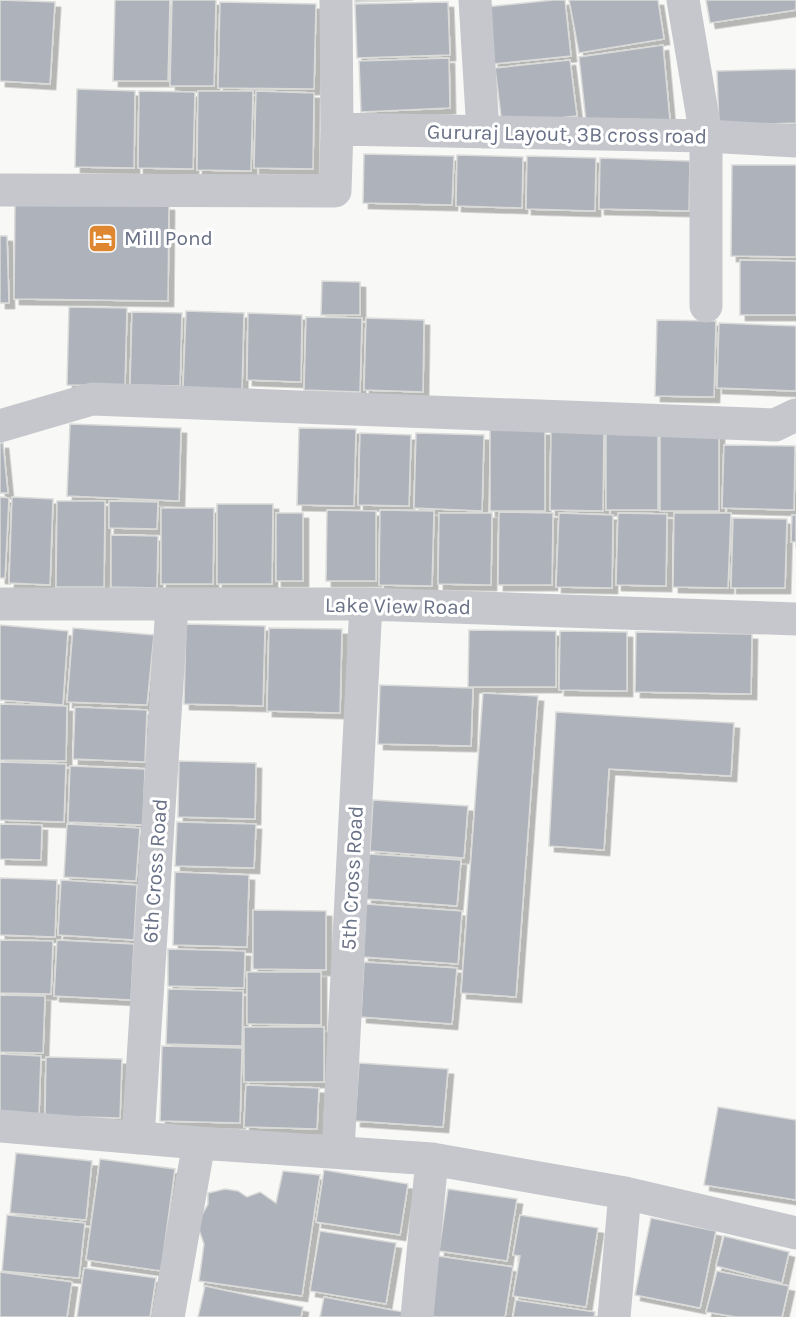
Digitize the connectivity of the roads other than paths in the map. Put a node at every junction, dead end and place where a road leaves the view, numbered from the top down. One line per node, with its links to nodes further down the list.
1 (336, 0): 4 (street)
2 (475, 0): 5 (street)
3 (683, 0): 6 (street)
4 (337, 129): 5 (street, Gururaj Layout, 3B cross road); 8 (street)
5 (483, 132): 6 (street, Gururaj Layout, 3B cross road)
6 (706, 136): 7 (street, Gururaj Layout, 3B cross road); 9 (street)
7 (796, 141)
8 (0, 190)
9 (706, 306)
10 (796, 415): 11 (street)
11 (0, 426)
12 (0, 604): 13 (street, Lake View Road)
13 (172, 604): 14 (street, Lake View Road); 17 (street, 6th Cross Road)
14 (366, 604): 15 (street, Lake View Road); 19 (street, 5th Cross Road)
15 (796, 619)
16 (0, 1126): 17 (street)
17 (138, 1138): 18 (street)
18 (199, 1143): 19 (street); 23 (street)
19 (338, 1152): 20 (street)
20 (432, 1159): 21 (street); 24 (street)
21 (625, 1193): 22 (street); 25 (street)
22 (796, 1233)
23 (168, 1317)
24 (417, 1317)
25 (614, 1317)

